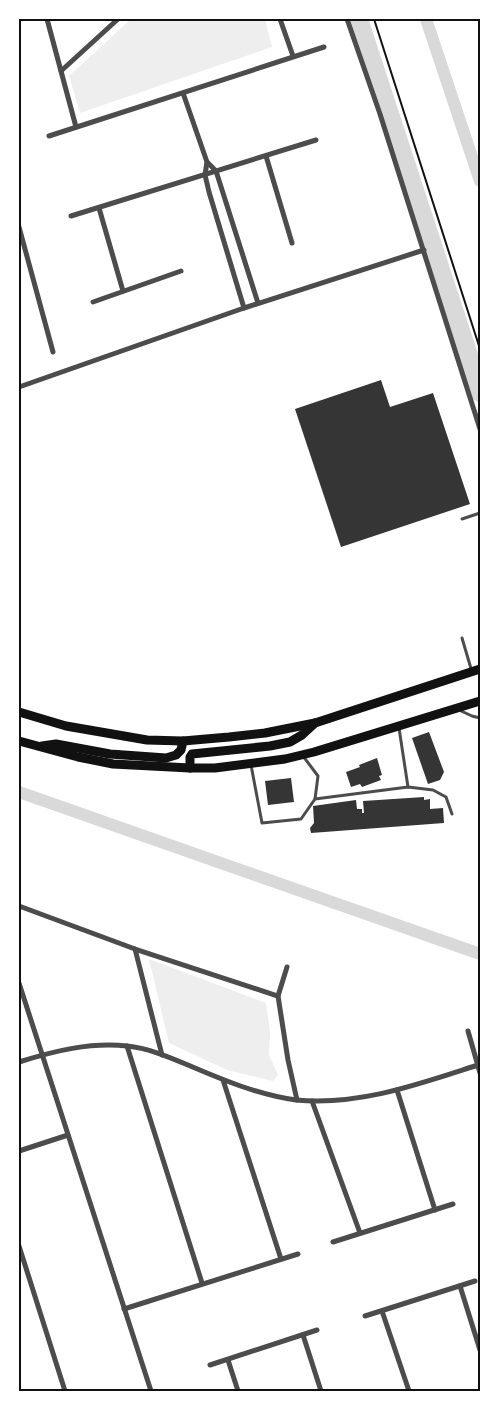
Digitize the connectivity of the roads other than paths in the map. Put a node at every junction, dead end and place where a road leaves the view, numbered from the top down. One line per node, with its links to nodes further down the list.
1 (47, 19): 7 (street)
2 (118, 19): 7 (street)
3 (280, 19): 6 (street)
4 (348, 19): 20 (street)
5 (324, 47): 6 (street)
6 (293, 56): 8 (street)
7 (61, 71): 9 (street)
8 (183, 93): 9 (street); 13 (street)
9 (76, 127): 10 (street)
10 (49, 136)
11 (316, 140): 12 (street)
12 (266, 156): 14 (street); 19 (street)
13 (207, 162): 14 (street); 15 (street)
14 (216, 171): 15 (street); 24 (street)
15 (205, 175): 16 (street); 25 (street)
16 (99, 208): 17 (street); 22 (street)
17 (71, 216)
18 (19, 227): 26 (street)
19 (292, 243)
20 (424, 250): 24 (street); 28 (street)
21 (181, 272): 22 (street)
22 (124, 290): 23 (street)
23 (93, 302)
24 (258, 304): 25 (street)
25 (244, 308): 27 (street)
26 (53, 352)
27 (19, 387)
28 (480, 429)
29 (480, 514): 30 (lane)
30 (462, 519)
31 (462, 638): 32 (lane)
32 (476, 671): 37 (main road)
33 (480, 700): 34 (main road)
34 (456, 708): 36 (lane); 38 (main road)
35 (19, 712): 40 (main road)
36 (480, 718)
37 (315, 723): 40 (main road); 44 (main road)
38 (398, 726): 42 (main road); 45 (lane)
39 (19, 741): 41 (main road)
40 (183, 741): 41 (main road)
41 (40, 746): 44 (main road)
42 (302, 754): 43 (main road); 46 (lane)
43 (251, 764): 44 (main road); 46 (lane)
44 (190, 768)
45 (408, 787): 46 (lane); 47 (lane)
46 (315, 799)
47 (452, 814)
48 (19, 906): 49 (street)
49 (135, 949): 52 (street); 56 (street)
50 (287, 966): 52 (street)
51 (19, 984): 55 (street)
52 (278, 996): 62 (street)
53 (468, 1031): 58 (street)
54 (127, 1046): 55 (street); 56 (street); 74 (street)
55 (42, 1055): 57 (street); 64 (street)
56 (162, 1055): 60 (street)
57 (19, 1062)
58 (478, 1066): 59 (street); 61 (street)
59 (480, 1073)
60 (224, 1080): 62 (street); 72 (street)
61 (397, 1090): 63 (street); 67 (street)
62 (298, 1100): 63 (street)
63 (312, 1101): 68 (street)
64 (68, 1135): 65 (street); 76 (street)
65 (19, 1151)
66 (453, 1204): 67 (street)
67 (435, 1210): 68 (street)
68 (360, 1233): 69 (street)
69 (333, 1242)
70 (19, 1246): 84 (street)
71 (298, 1254): 72 (street)
72 (280, 1258): 74 (street)
73 (475, 1281): 75 (street)
74 (202, 1283): 76 (street)
75 (460, 1286): 77 (street); 81 (street)
76 (124, 1309): 85 (street)
77 (382, 1311): 78 (street); 88 (street)
78 (365, 1316)
79 (317, 1330): 80 (street)
80 (303, 1335): 82 (street); 87 (street)
81 (480, 1350)
82 (228, 1360): 83 (street); 86 (street)
83 (210, 1366)
84 (65, 1391)
85 (151, 1391)
86 (238, 1391)
87 (321, 1391)
88 (409, 1391)

